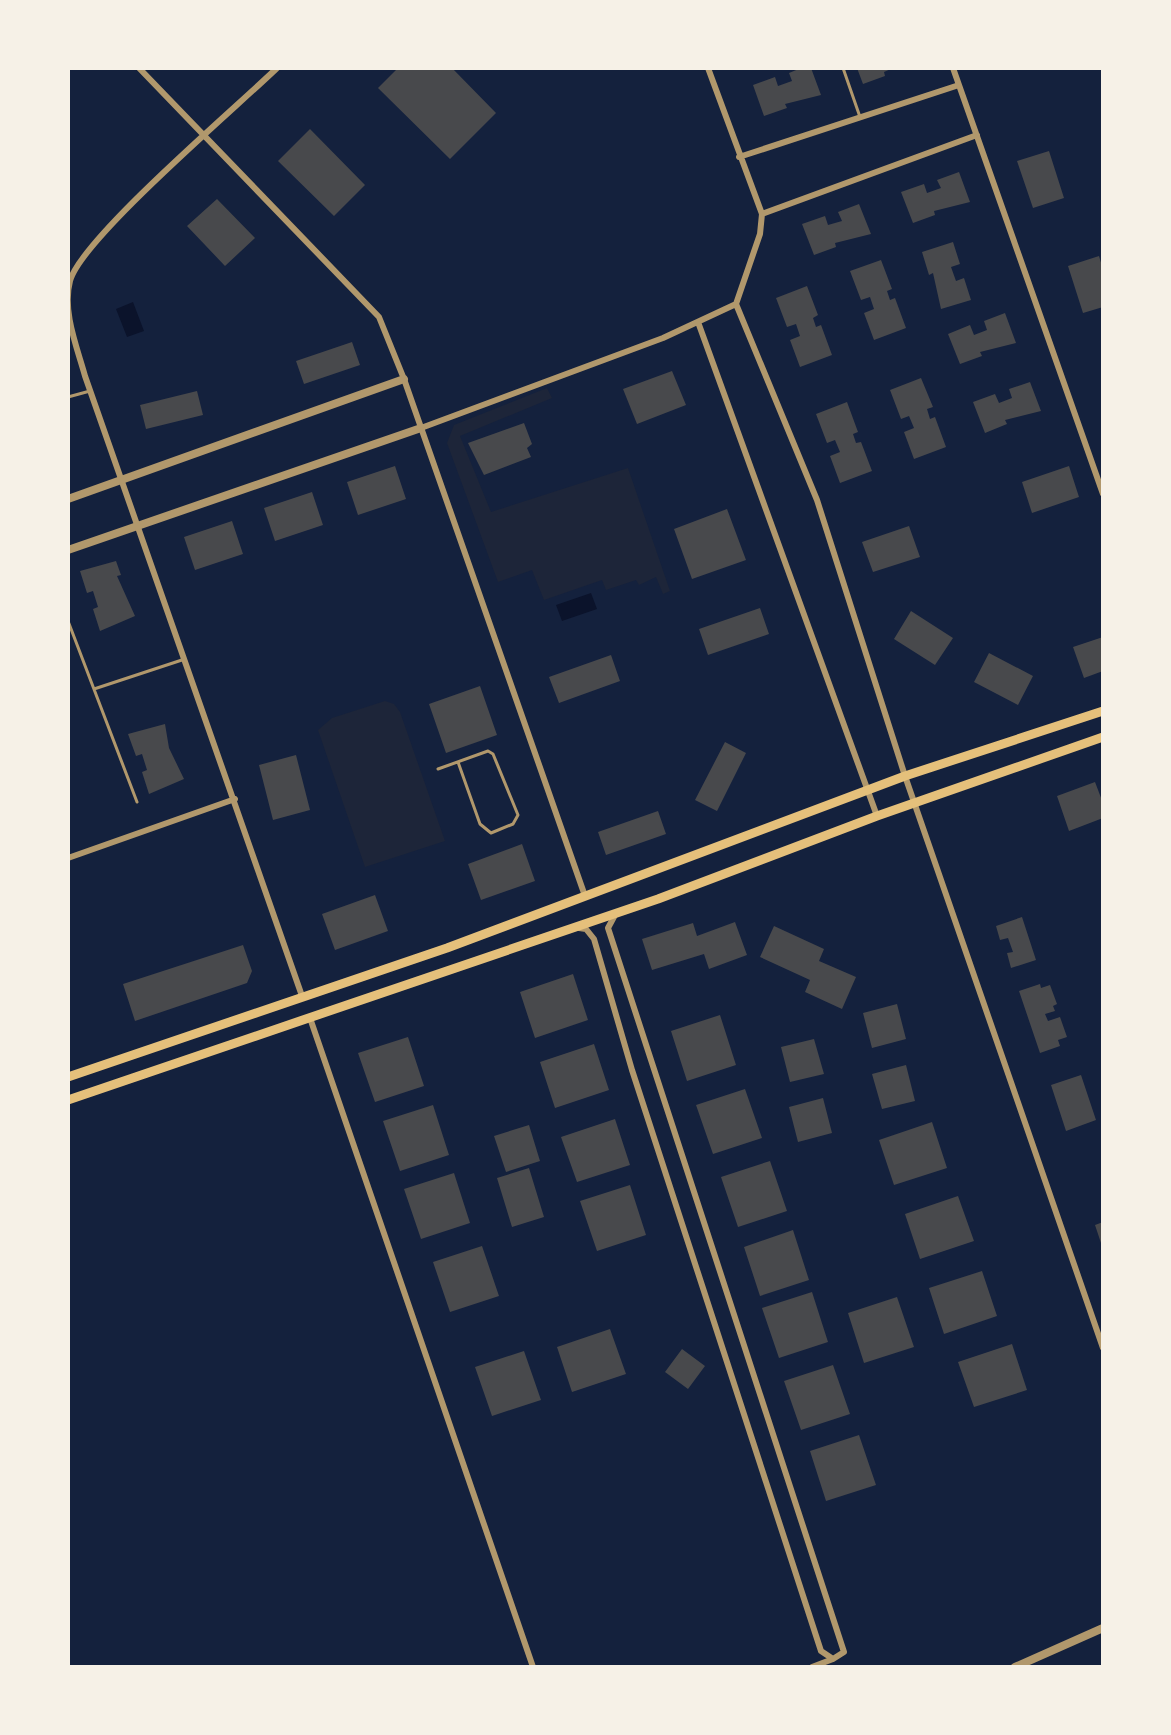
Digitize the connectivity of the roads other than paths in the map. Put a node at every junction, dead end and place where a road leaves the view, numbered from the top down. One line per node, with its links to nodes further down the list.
1 (139, 68): 9 (street)
2 (277, 68): 9 (street)
3 (708, 68): 10 (street)
4 (843, 68): 7 (lane)
5 (953, 68): 6 (street)
6 (959, 85): 7 (street); 8 (street)
7 (860, 117): 10 (street)
8 (977, 135): 11 (street); 19 (street)
9 (206, 136): 14 (street); 15 (street)
10 (739, 157): 11 (street)
11 (762, 214): 12 (street)
12 (736, 304): 13 (street); 30 (street)
13 (698, 322): 17 (street); 31 (street)
14 (404, 379): 17 (street); 18 (street)
15 (90, 391): 16 (lane); 18 (street)
16 (68, 397)
17 (421, 428): 21 (street); 37 (street)
18 (121, 480): 20 (street); 21 (street)
19 (1103, 494)
20 (68, 499)
21 (138, 526): 22 (street); 24 (street)
22 (68, 550)
23 (68, 621): 25 (lane)
24 (185, 659): 25 (lane); 32 (street)
25 (94, 689): 33 (lane)
26 (1103, 711): 30 (main road)
27 (1103, 737): 34 (main road)
28 (458, 762): 28 (lane); 29 (lane)
29 (438, 769)
30 (905, 776): 31 (main road); 34 (street)
31 (868, 790): 35 (street); 37 (main road)
32 (235, 799): 36 (street); 40 (street)
33 (137, 802)
34 (915, 803): 35 (main road); 44 (street)
35 (877, 816): 38 (main road)
36 (68, 858)
37 (585, 896): 40 (main road)
38 (617, 913): 39 (main road); 46 (street)
39 (576, 927): 41 (main road); 46 (street)
40 (302, 996): 42 (main road)
41 (310, 1018): 43 (main road); 47 (street)
42 (68, 1077)
43 (68, 1100)
44 (1103, 1348)
45 (1103, 1628): 49 (street)
46 (833, 1659): 48 (street)
47 (533, 1667)
48 (812, 1667)
49 (1015, 1667)

